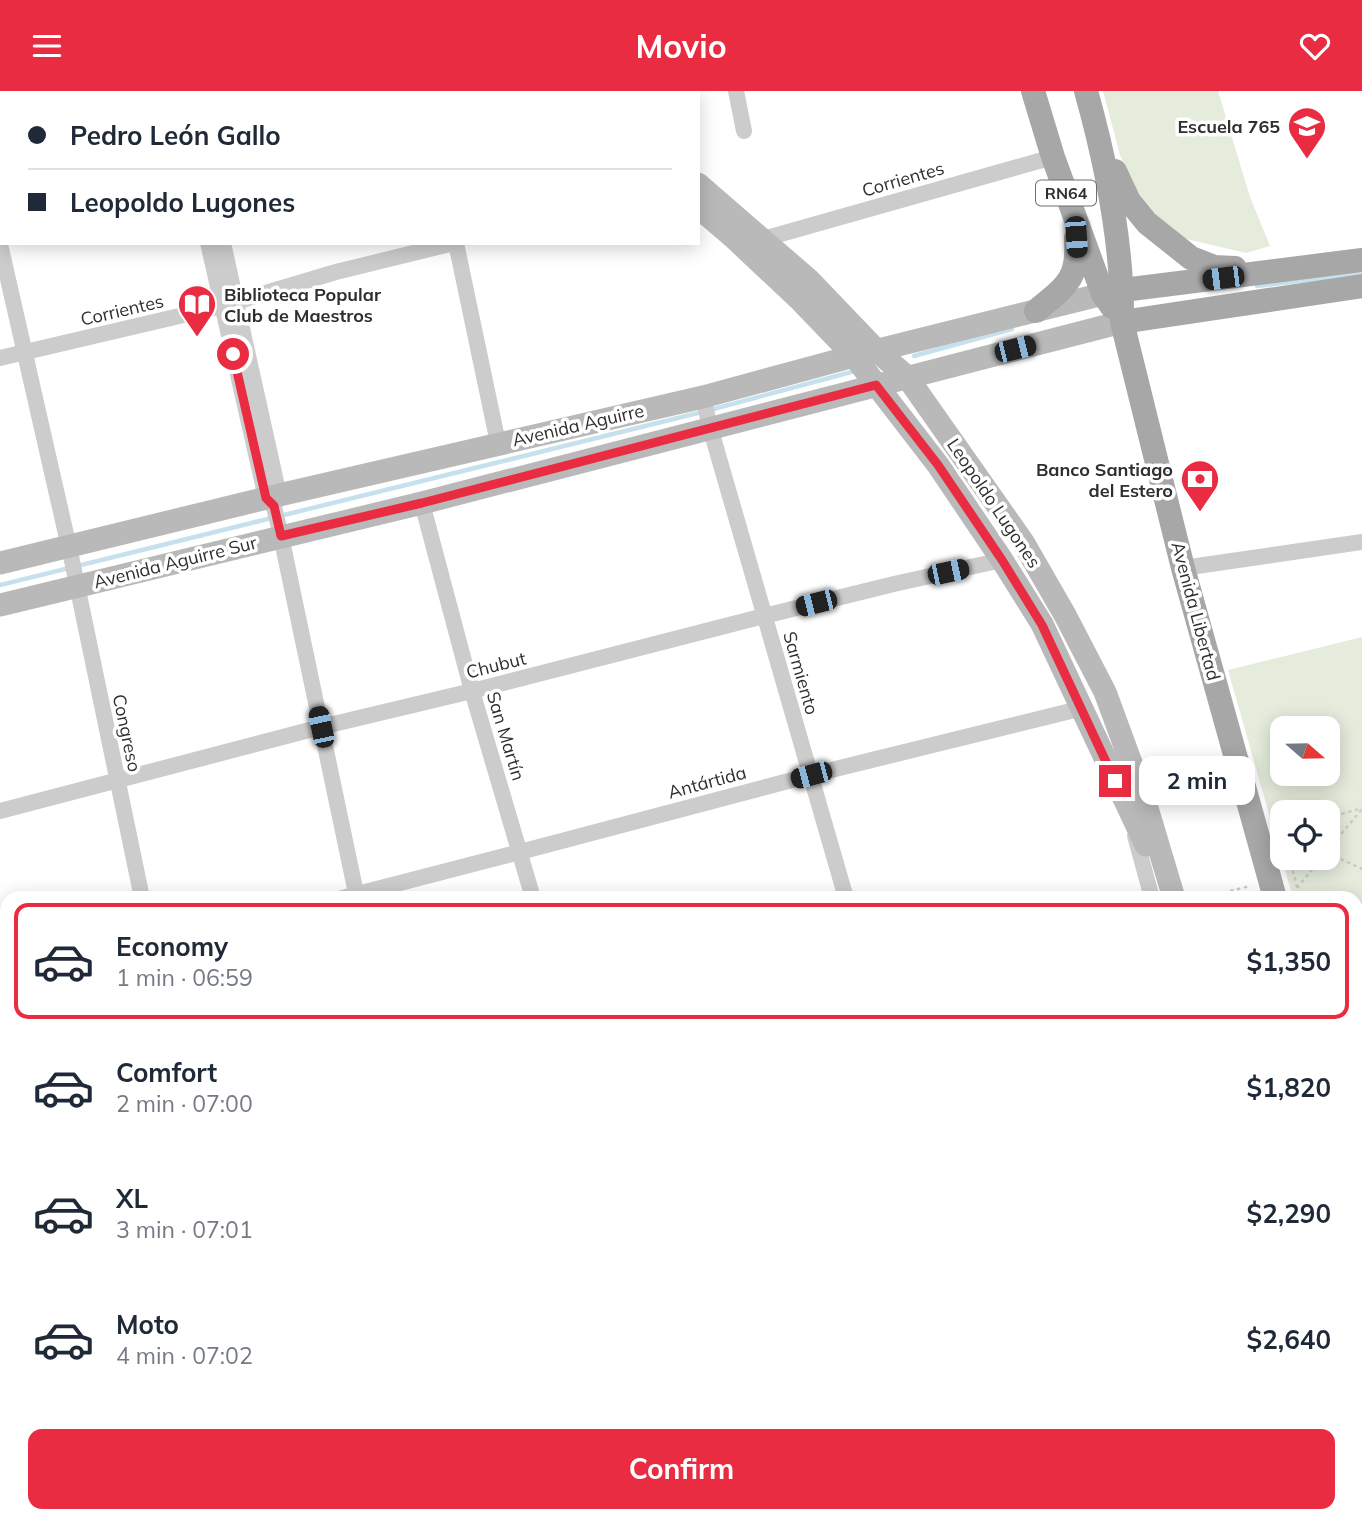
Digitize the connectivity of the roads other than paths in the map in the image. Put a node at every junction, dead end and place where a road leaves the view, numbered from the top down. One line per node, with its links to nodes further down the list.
1 (736, 91): 4 (street)
2 (1034, 91): 6 (main road, Avenida Libertad / RN64)
3 (1086, 91): 5 (main road, Avenida Libertad / RN64)
4 (744, 131)
5 (1098, 133): 17 (main road); 19 (main road, Avenida Libertad / RN64)
6 (1053, 157): 9 (main road, Avenida Libertad / RN64); 10 (street, Corrientes)
7 (700, 186): 10 (main road, Leopoldo Lugones)
8 (700, 209): 25 (main road, Leopoldo Lugones)
9 (1074, 216): 19 (main road, Avenida Libertad / RN64); 21 (main road)
10 (763, 239): 23 (main road, Leopoldo Lugones)
11 (0, 245): 24 (street)
12 (209, 245): 20 (street)
13 (223, 245): 20 (street)
14 (447, 245): 20 (street, Corrientes)
15 (455, 245): 30 (street)
16 (1362, 260): 17 (main road)
17 (1274, 272): 19 (main road)
18 (1362, 286): 22 (main road)
19 (1113, 292): 21 (main road); 22 (main road, Avenida Libertad / RN64)
20 (229, 303): 24 (street, Corrientes); 31 (street)
21 (1036, 311): 23 (main road)
22 (1122, 322): 27 (main road, Avenida Aguirre Sur); 38 (main road, Avenida Libertad)
23 (876, 350): 25 (main road, Avenida Aguirre); 27 (main road, Leopoldo Lugones)
24 (24, 352): 26 (street, Corrientes); 35 (street)
25 (854, 356): 28 (main road, Leopoldo Lugones); 29 (main road, Avenida Aguirre)
26 (0, 358)
27 (907, 377): 28 (main road, Avenida Aguirre Sur); 58 (main road, Leopoldo Lugones)
28 (876, 385): 29 (main road, Avenida Aguirre Sur); 36 (main road, Leopoldo Lugones)
29 (706, 412): 30 (main road, Avenida Aguirre); 32 (main road, Avenida Aguirre Sur); 41 (street, Sarmiento)
30 (498, 443): 31 (main road, Avenida Aguirre)
31 (273, 500): 33 (street); 35 (main road)
32 (422, 503): 33 (main road, Avenida Aguirre Sur); 42 (street, San Martín)
33 (280, 533): 39 (main road, Avenida Aguirre Sur); 44 (street)
34 (1362, 542): 38 (street)
35 (70, 551): 37 (main road); 39 (street, Congreso)
36 (1002, 560): 41 (street, Chubut); 43 (main road, Leopoldo Lugones)
37 (0, 563)
38 (1183, 568): 50 (main road, Avenida Libertad)
39 (76, 581): 40 (main road, Avenida Aguirre Sur); 46 (street, Congreso)
40 (0, 605)
41 (764, 616): 42 (street, Chubut); 45 (street, Sarmiento)
42 (472, 691): 44 (street, Chubut); 49 (street, San Martín)
43 (1083, 708): 45 (street, Antártida); 47 (main road, Leopoldo Lugones)
44 (321, 727): 46 (street, Chubut); 52 (street)
45 (811, 775): 49 (street, Antártida); 55 (street, Sarmiento)
46 (117, 780): 48 (street, Chubut); 51 (street, Congreso)
47 (1127, 803): 56 (street); 57 (main road, Leopoldo Lugones)
48 (0, 811)
49 (520, 852): 53 (street, Antártida); 54 (street, San Martín)
50 (1281, 889)
51 (141, 891)
52 (350, 891)
53 (374, 891)
54 (532, 891)
55 (844, 891)
56 (1150, 891)
57 (1164, 891)
58 (1172, 891)

